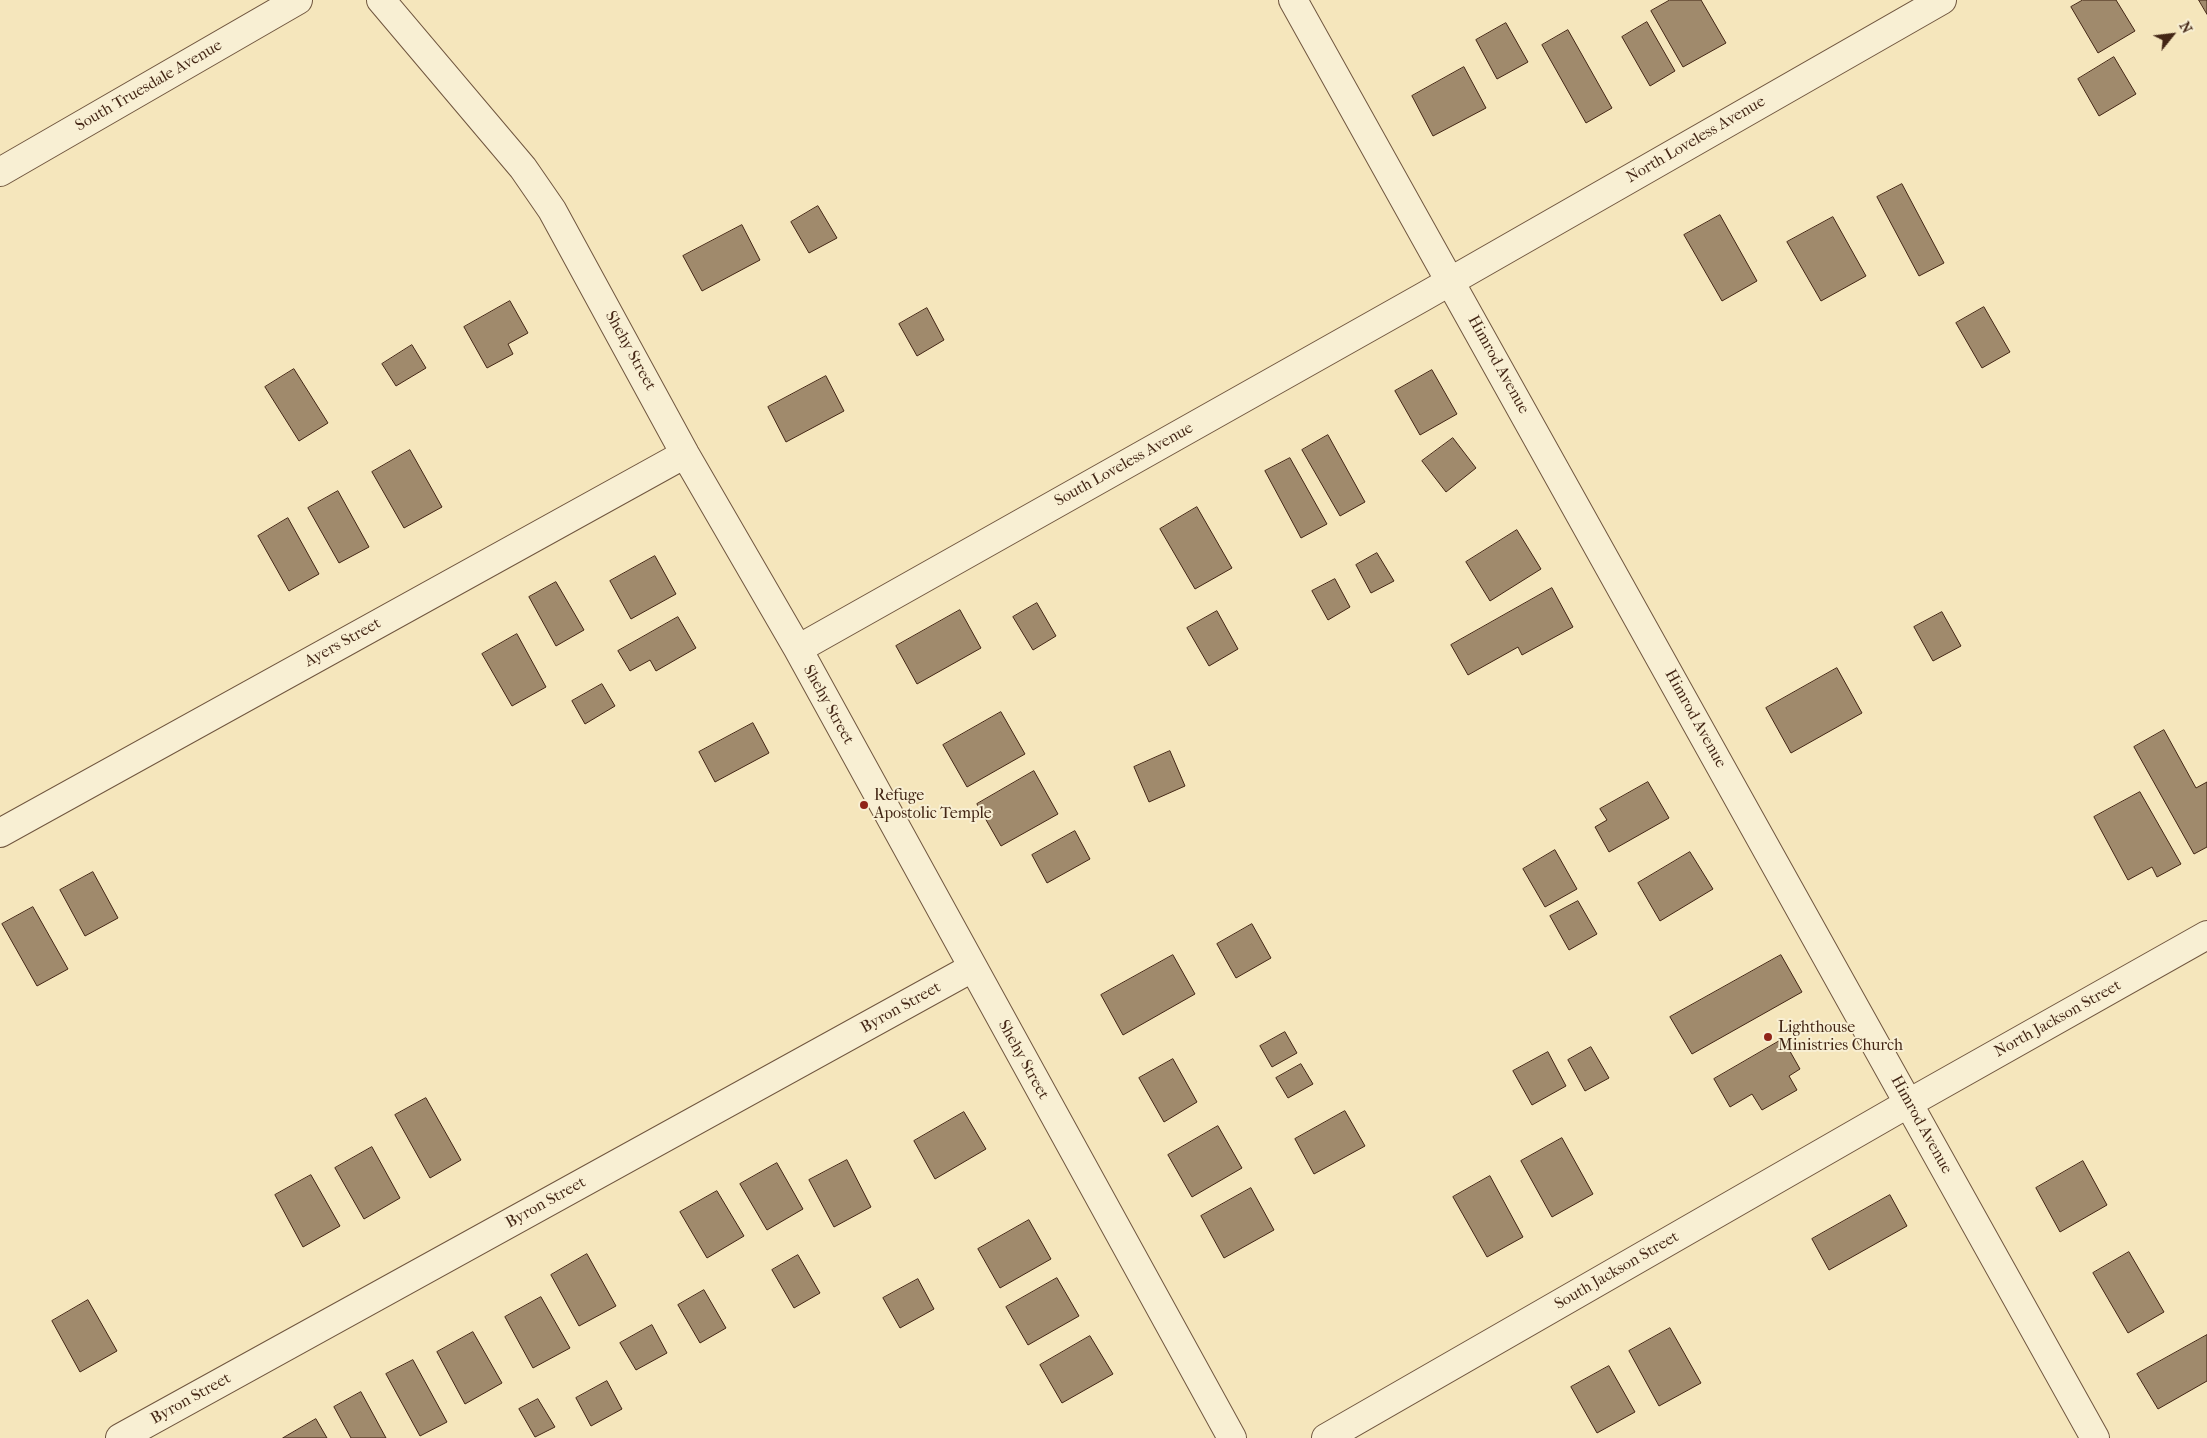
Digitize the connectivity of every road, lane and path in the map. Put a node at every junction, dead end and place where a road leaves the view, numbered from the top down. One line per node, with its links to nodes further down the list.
1 (298, 0): 5 (street, South Truesdale Avenue)
2 (381, 0): 7 (street, Shehy Street)
3 (1293, 0): 6 (street, Himrod Avenue)
4 (1942, 0): 6 (street, North Loveless Avenue)
5 (0, 172)
6 (1451, 281): 8 (street, South Loveless Avenue); 12 (street, Himrod Avenue)
7 (685, 454): 8 (street, Shehy Street); 9 (street, Ayers Street)
8 (798, 649): 11 (street, Shehy Street)
9 (0, 833)
10 (2207, 935): 12 (street, North Jackson Street)
11 (972, 968): 13 (street, Byron Street); 14 (street, Shehy Street)
12 (1909, 1104): 15 (street, South Jackson Street); 16 (street, Himrod Avenue)
13 (120, 1438)
14 (1232, 1438)
15 (1326, 1438)
16 (2095, 1438)

